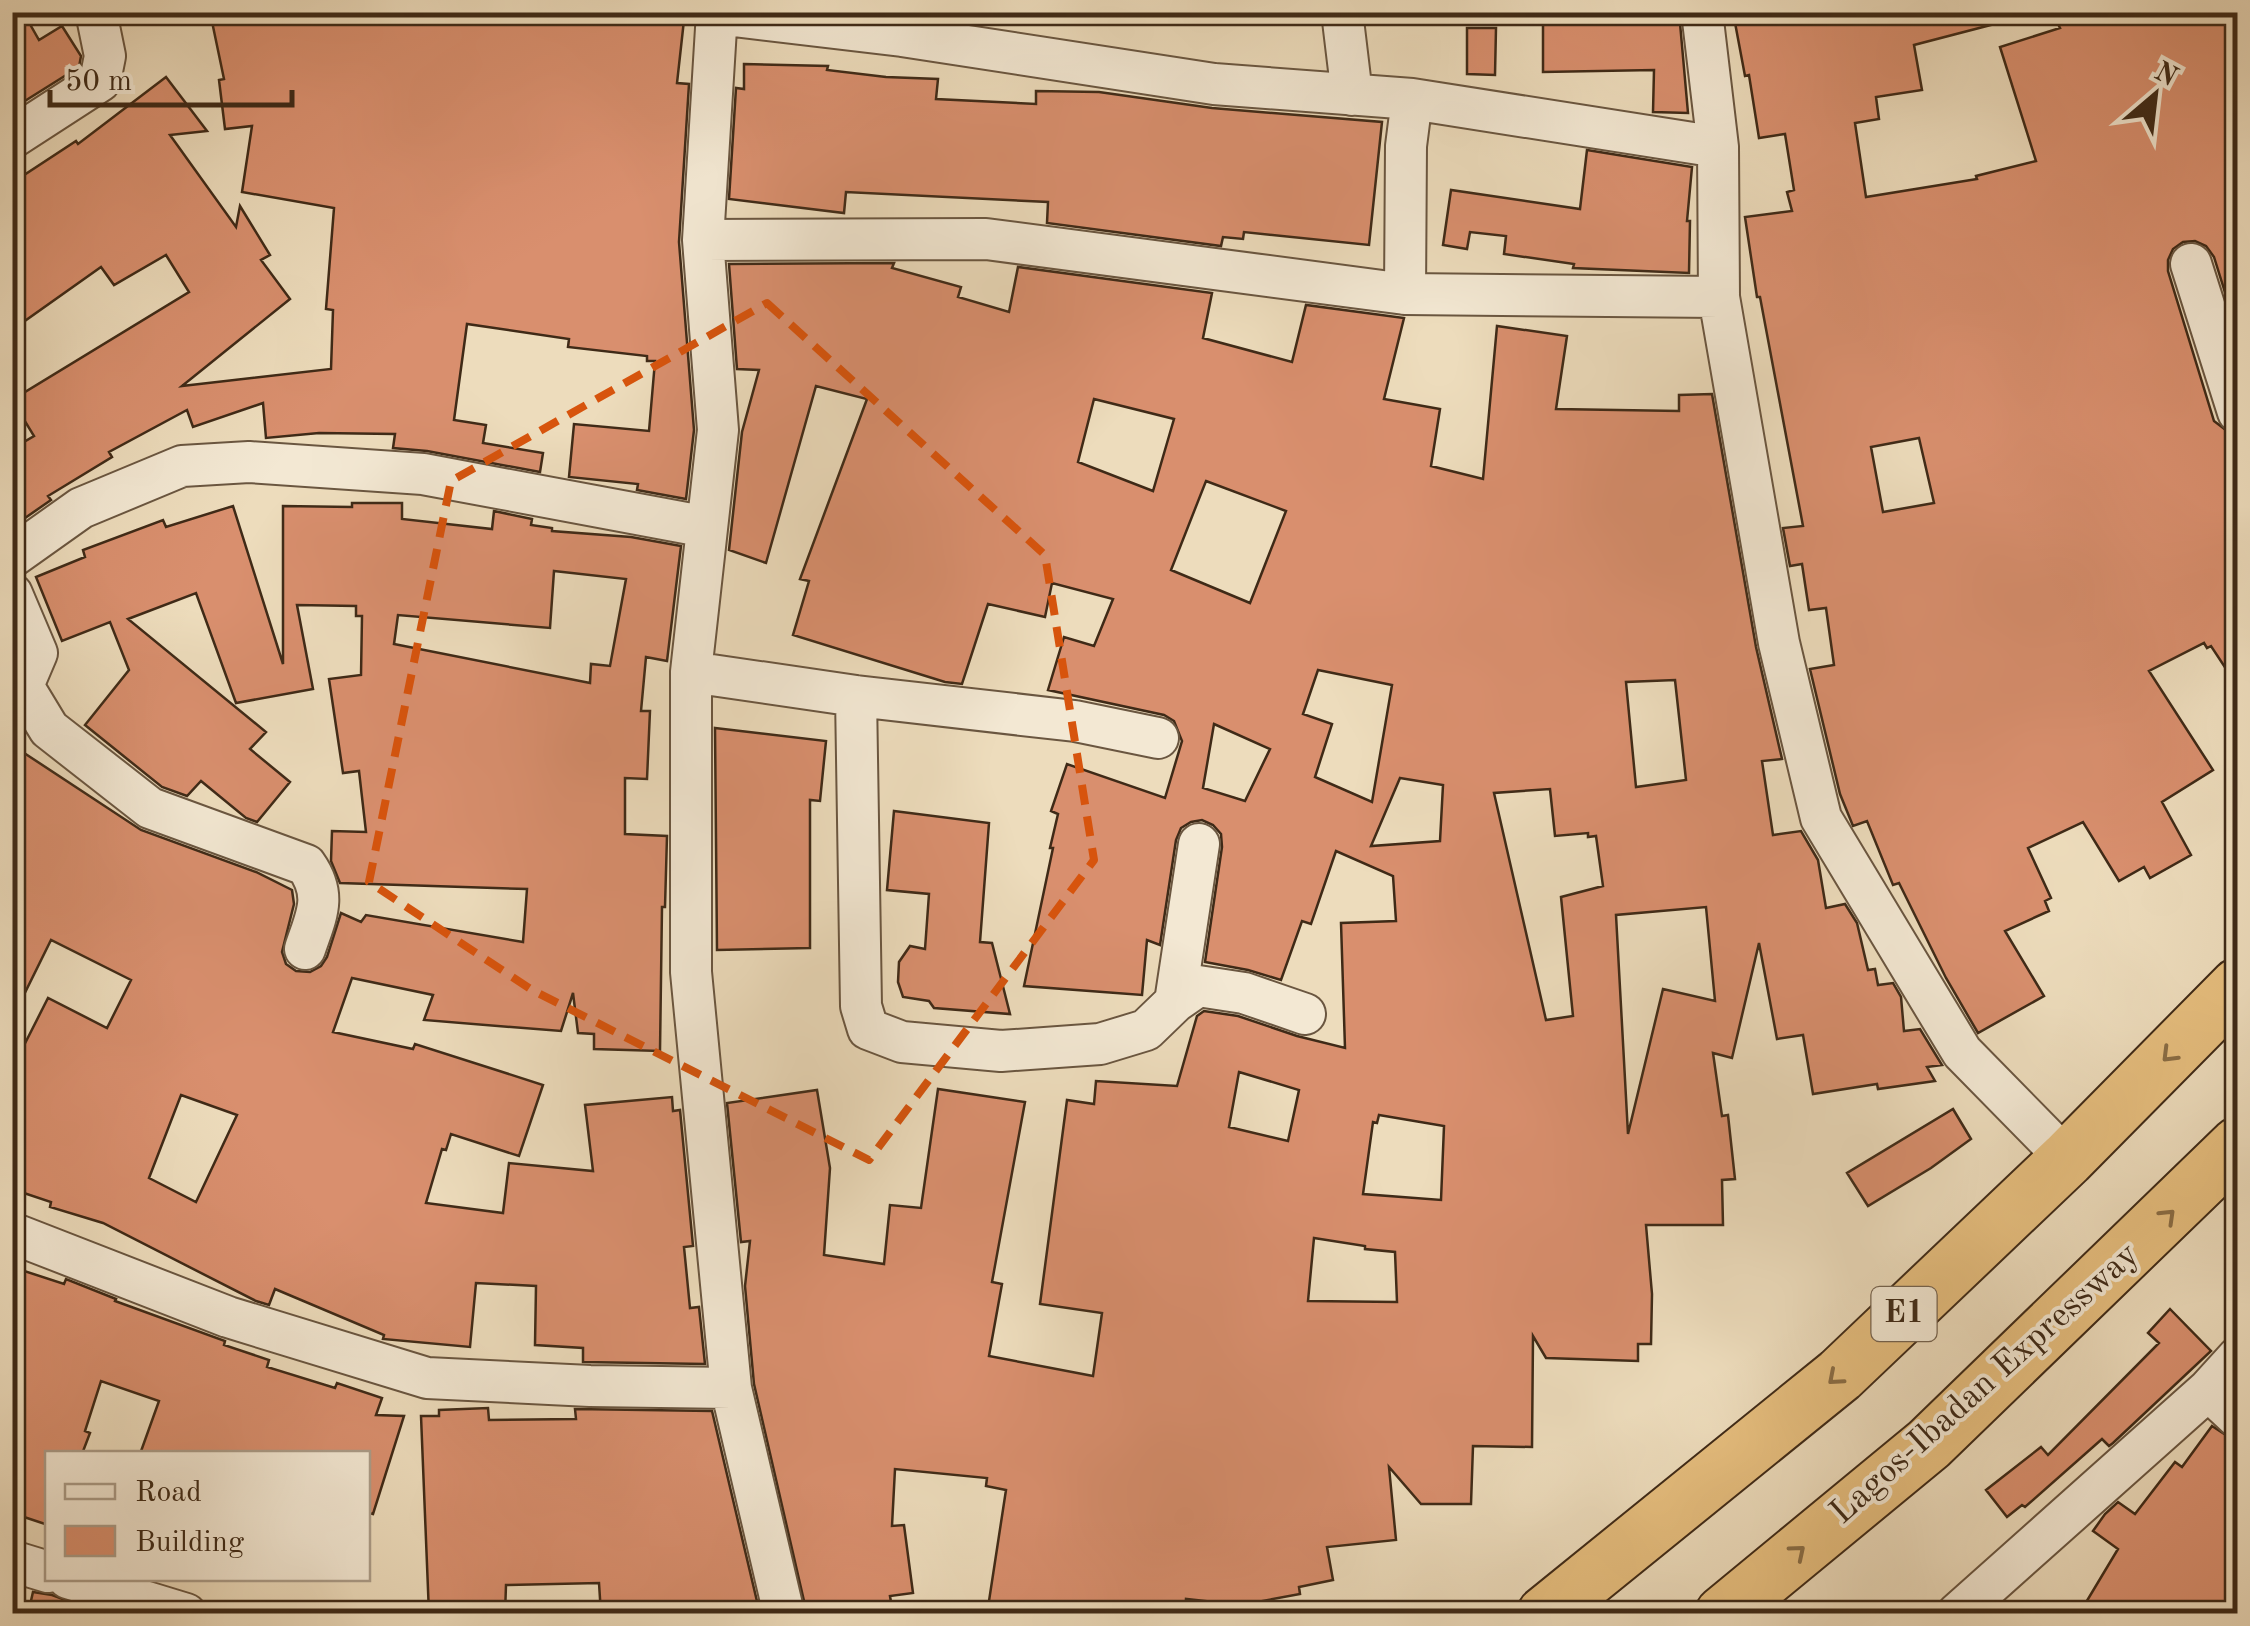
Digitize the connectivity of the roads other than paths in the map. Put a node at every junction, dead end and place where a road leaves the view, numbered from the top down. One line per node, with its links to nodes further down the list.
1 (96, 12): 7 (street)
2 (1342, 12): 5 (street)
3 (1702, 12): 8 (street)
4 (716, 13): 5 (street); 9 (street)
5 (1352, 95): 6 (street)
6 (1412, 99): 8 (street); 11 (street)
7 (12, 138)
8 (1718, 147): 12 (street)
9 (703, 240): 11 (street); 14 (street)
10 (2190, 264): 13 (street)
11 (1405, 294): 12 (street)
12 (1719, 297): 26 (street)
13 (2238, 412)
14 (708, 527): 15 (street); 17 (street)
15 (12, 557)
16 (12, 594): 21 (street)
17 (691, 672): 18 (street); 29 (street)
18 (856, 696): 19 (street); 23 (street)
19 (1158, 738)
20 (1199, 844): 23 (street)
21 (306, 949)
22 (2238, 986): 26 (highway, E1, one-way to 26)
23 (1175, 1002): 24 (street)
24 (1305, 1014)
25 (2238, 1145): 38 (highway, Lagos-Ibadan Expressway, one-way to 25)
26 (2067, 1159): 37 (highway, E1, one-way to 37)
27 (12, 1234): 29 (street)
28 (2238, 1357): 30 (street)
29 (731, 1388): 36 (street)
30 (2208, 1390): 31 (street); 39 (street)
31 (2238, 1418)
32 (12, 1561): 33 (street)
33 (45, 1571)
34 (78, 1581): 35 (street)
35 (186, 1614)
36 (784, 1614)
37 (1545, 1614)
38 (1722, 1614)
39 (1958, 1614)

